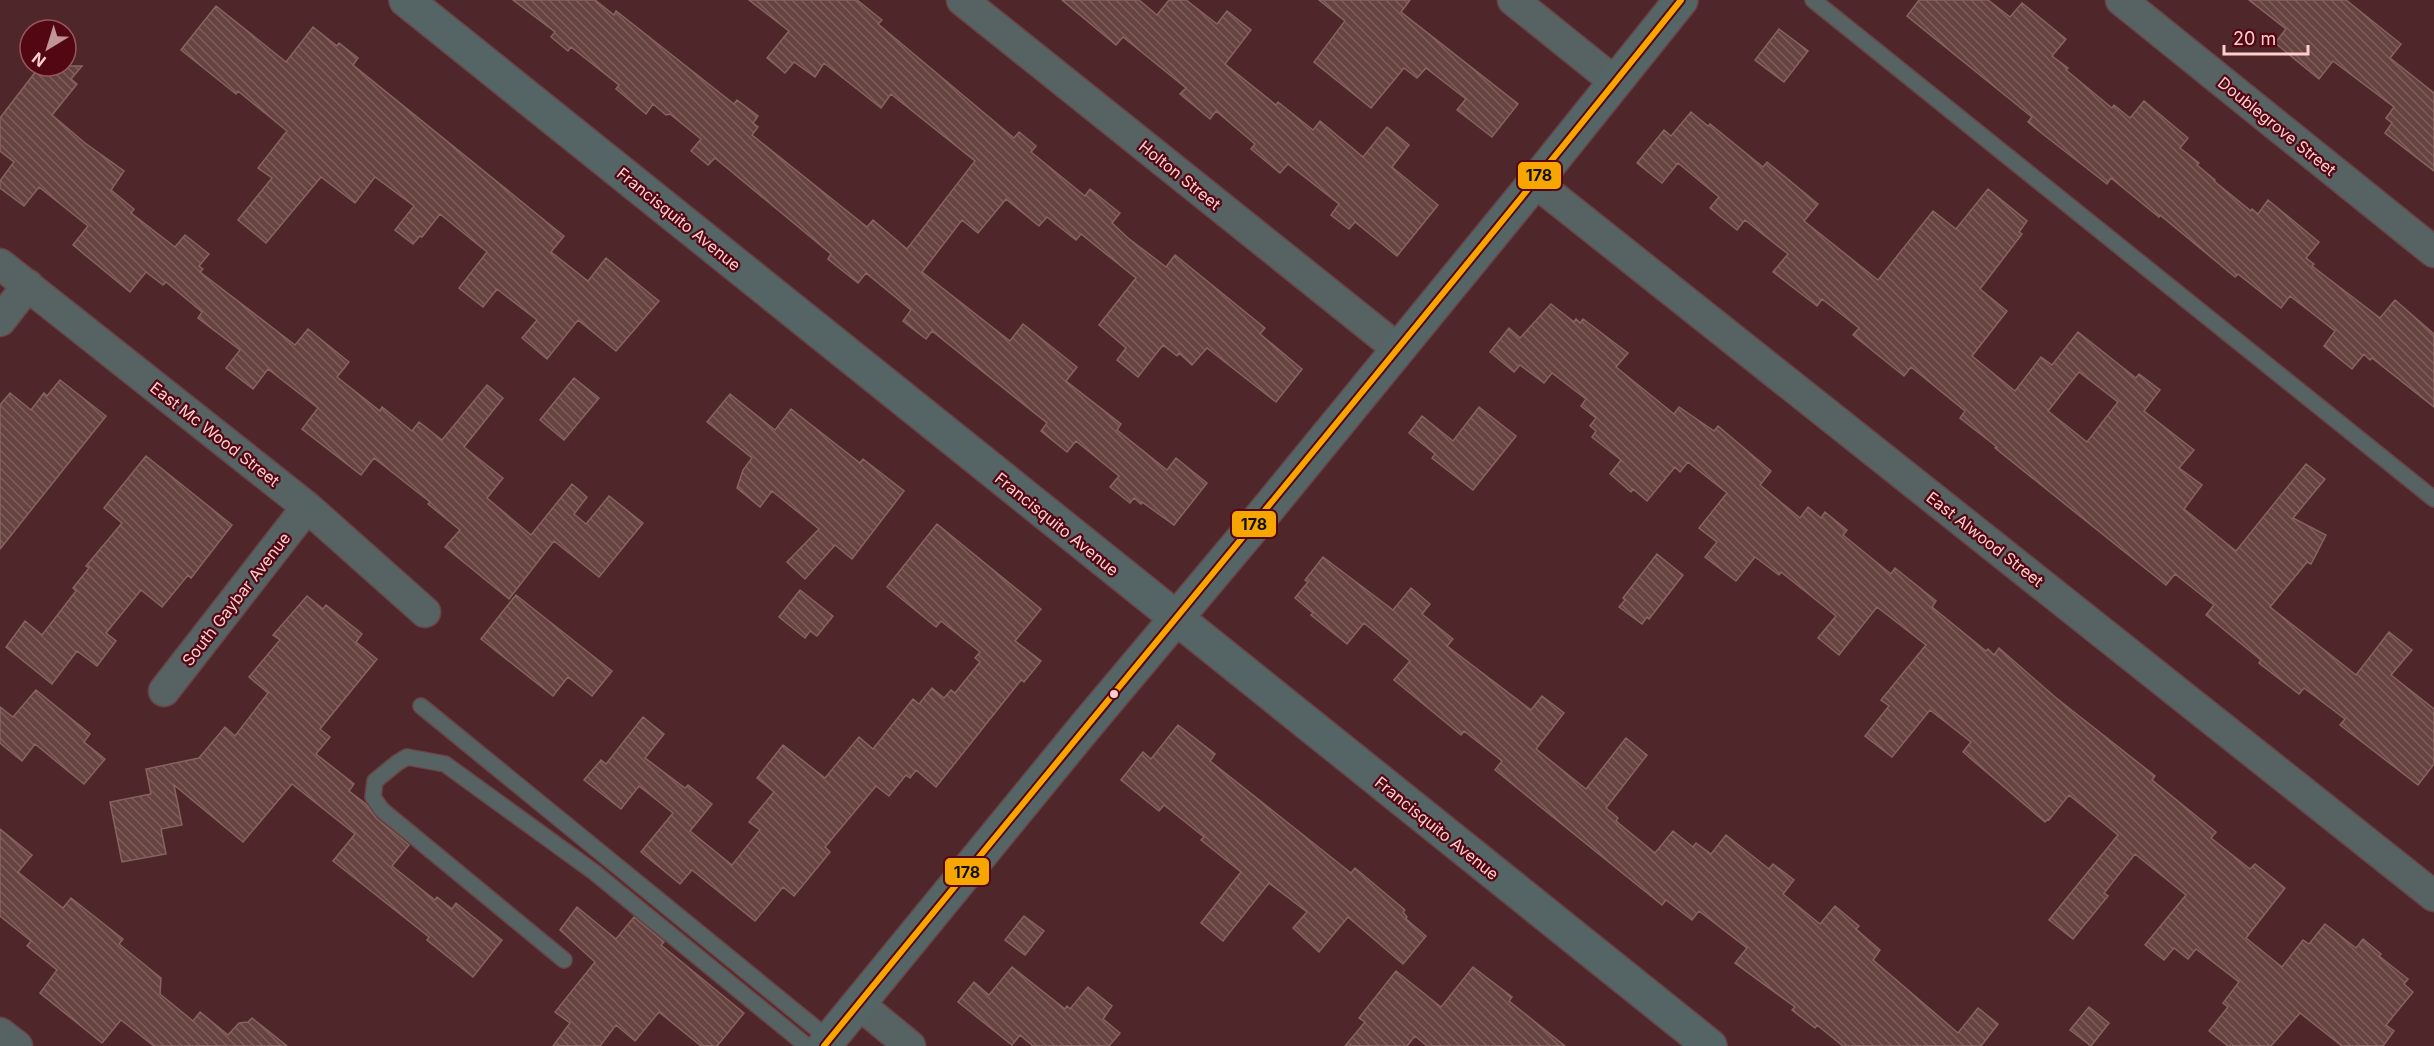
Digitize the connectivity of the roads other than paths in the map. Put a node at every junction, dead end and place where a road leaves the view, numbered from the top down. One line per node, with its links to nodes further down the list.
1 (406, 0): 17 (street, Francisquito Avenue)
2 (962, 0): 13 (street, Holton Street)
3 (1513, 0): 7 (street)
4 (1681, 0): 7 (street)
5 (1814, 0): 14 (lane)
6 (2121, 0): 9 (street, Doublegrove Street)
7 (1615, 82): 8 (street)
8 (1535, 182): 13 (street); 20 (street, East Alwood Street)
9 (2434, 252)
10 (0, 264): 11 (street, East Mc Wood Street)
11 (28, 285): 12 (street); 15 (street, East Mc Wood Street)
12 (0, 321)
13 (1398, 349): 17 (street)
14 (2434, 499)
15 (307, 507): 16 (street, East Mc Wood Street); 18 (street, South Gaybar Avenue)
16 (425, 612)
17 (1176, 619): 22 (street); 27 (street, Francisquito Avenue)
18 (164, 691)
19 (421, 706): 24 (lane)
20 (2434, 896)
21 (564, 960): 24 (lane)
22 (859, 1004): 24 (street); 26 (street)
23 (0, 1033): 25 (street)
24 (820, 1044)
25 (17, 1046)
26 (910, 1046)
27 (1710, 1046)

